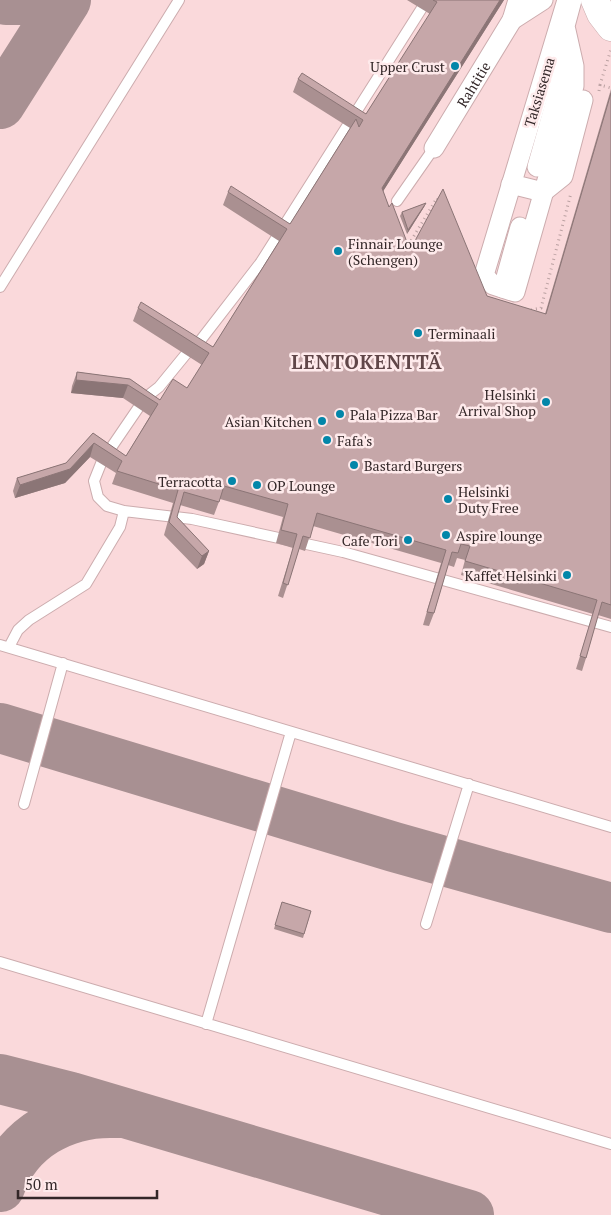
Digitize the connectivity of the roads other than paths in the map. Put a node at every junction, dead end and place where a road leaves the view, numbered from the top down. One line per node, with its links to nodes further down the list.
1 (179, 0): 15 (lane)
2 (427, 0): 16 (lane)
3 (518, 0): 8 (street, Rahtitie)
4 (543, 0): 8 (street, Rahtitie)
5 (567, 0): 13 (street, Taksiasema)
6 (572, 0): 9 (street, Taksiasema)
7 (595, 0): 10 (main road)
8 (512, 20): 12 (street, Rahtitie)
9 (565, 26): 11 (street, Taksiasema); 13 (street, Taksiasema)
10 (611, 27)
11 (570, 51): 13 (street, Taksiasema); 13 (street, Taksiasema)
12 (434, 148): 14 (lane)
13 (526, 188): 13 (street, Taksiasema)
14 (397, 201)
15 (0, 287)
16 (124, 511): 17 (lane); 18 (lane)
17 (611, 627)
18 (4, 646): 19 (lane)
19 (63, 664): 20 (lane); 22 (lane)
20 (291, 732): 21 (lane); 26 (lane)
21 (469, 784): 23 (lane); 24 (lane)
22 (24, 804)
23 (611, 827)
24 (426, 924)
25 (0, 962): 26 (lane)
26 (206, 1024): 27 (lane)
27 (611, 1144)

